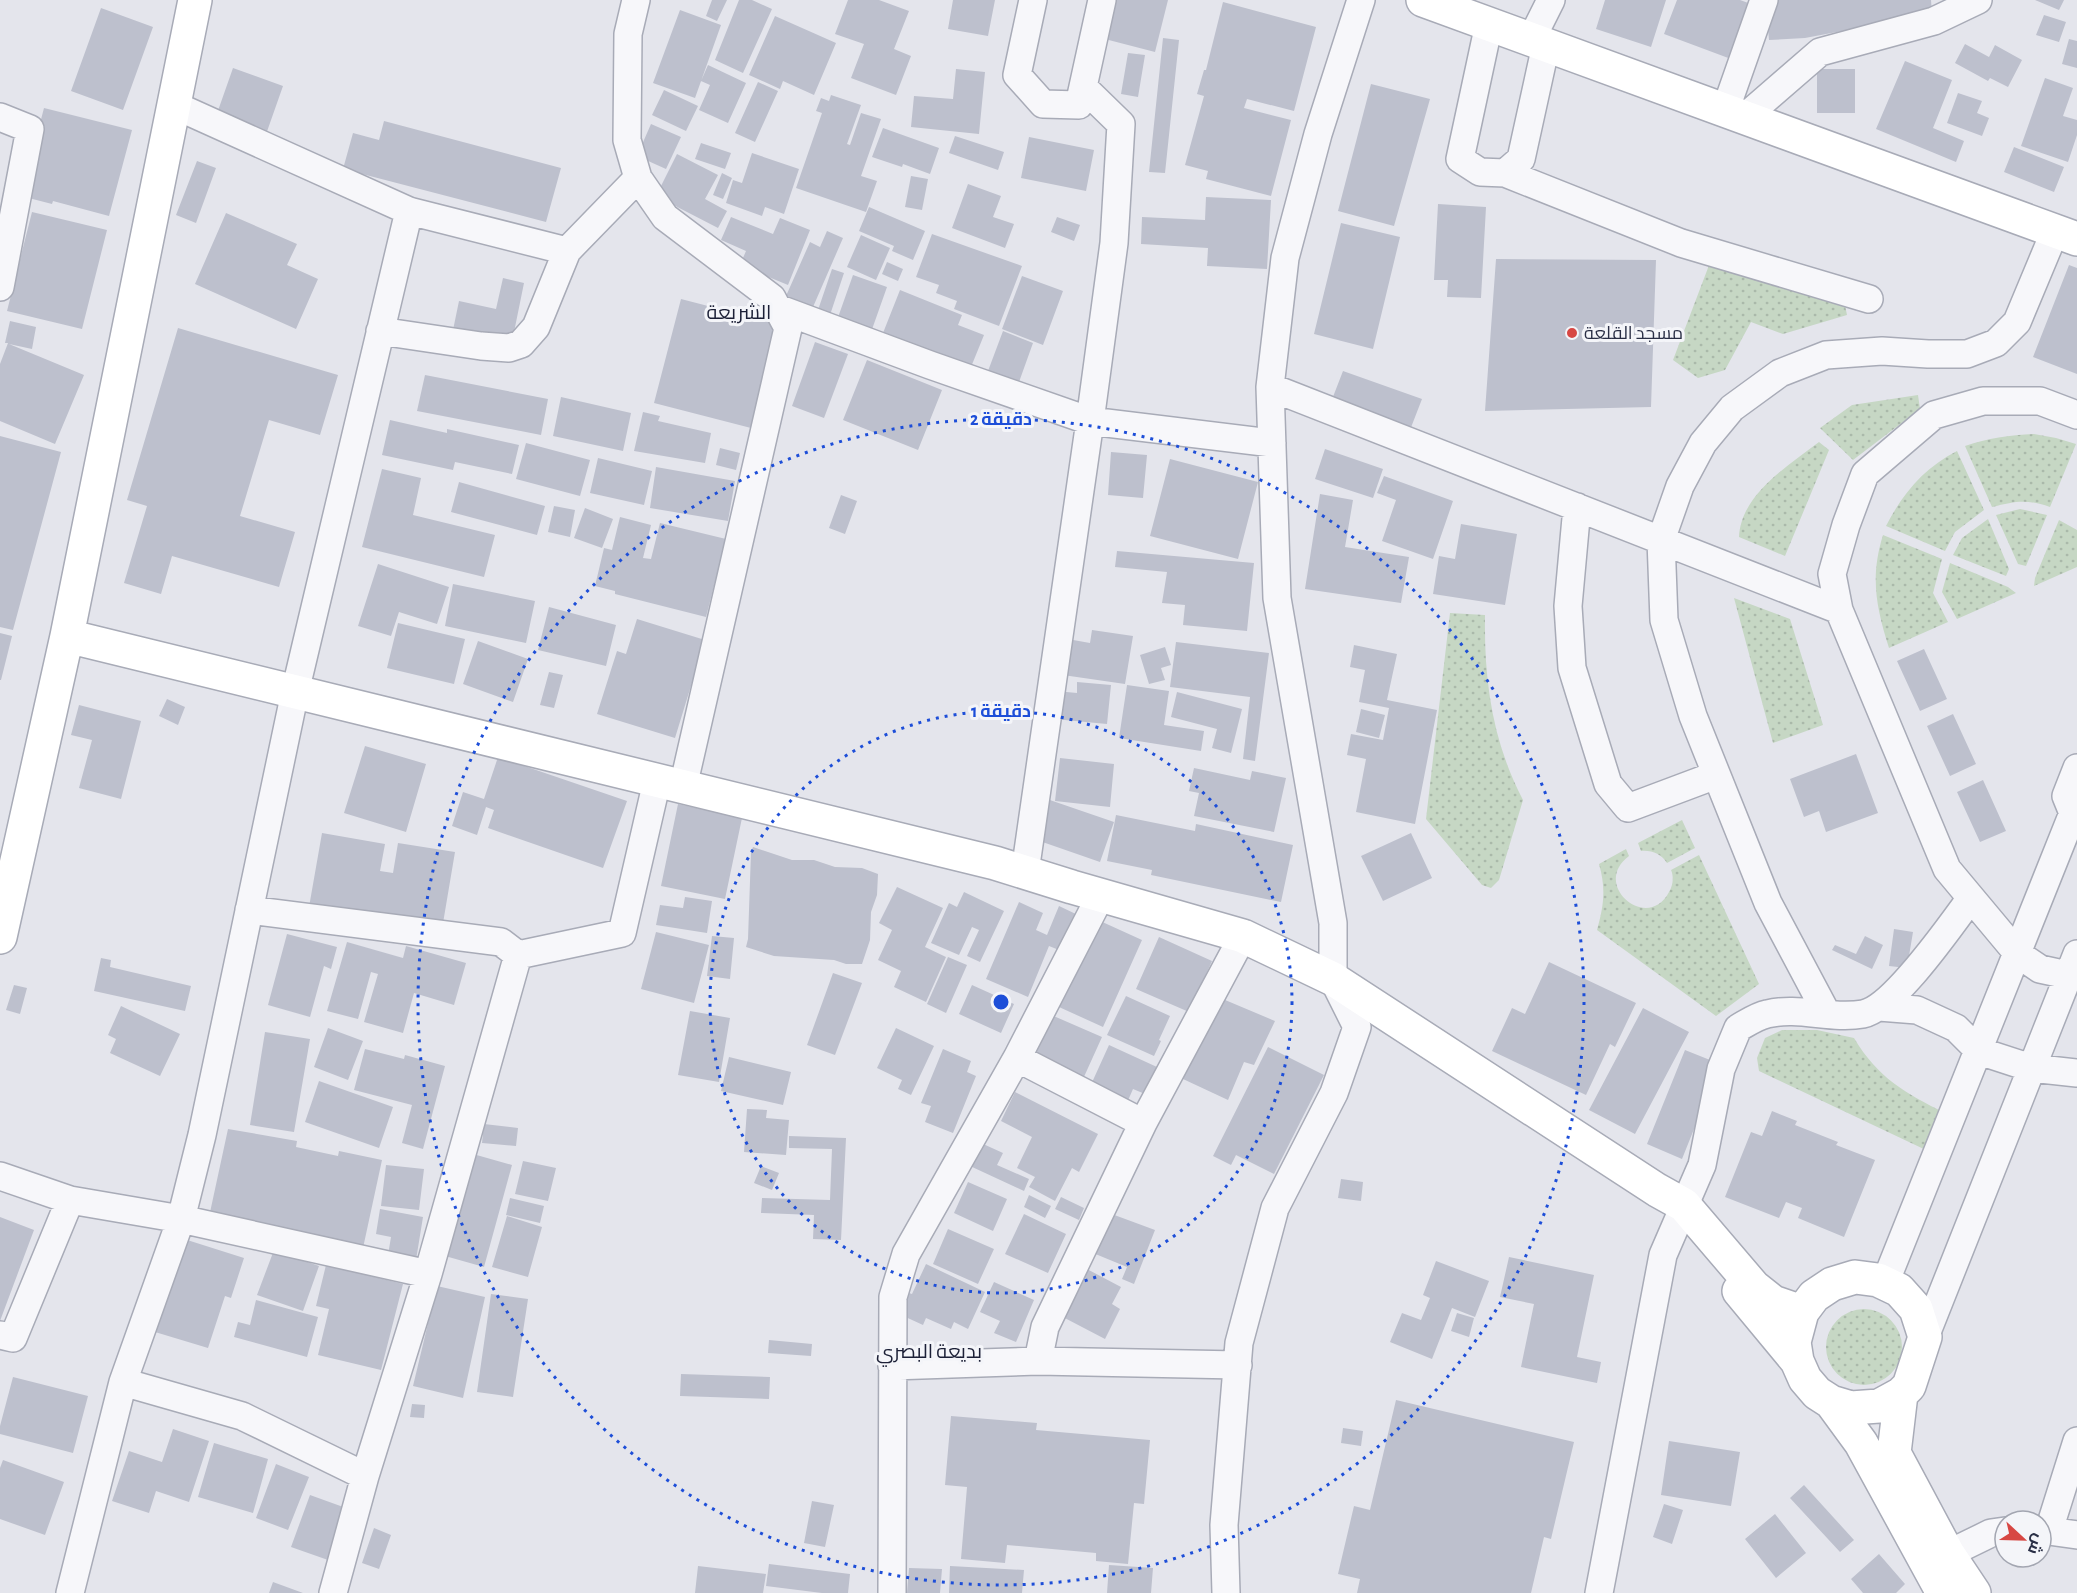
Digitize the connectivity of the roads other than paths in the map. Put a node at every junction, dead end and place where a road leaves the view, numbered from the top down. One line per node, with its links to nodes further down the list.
1 (195, 0): 13 (street)
2 (636, 0): 17 (street)
3 (1033, 0): 12 (street)
4 (1102, 0): 12 (street)
5 (1361, 0): 25 (street)
6 (1423, 0): 10 (street)
7 (1551, 0): 11 (street)
8 (1764, 0): 14 (street)
9 (1978, 0): 14 (street)
10 (1489, 24): 11 (street); 16 (street)
11 (1539, 42): 14 (street); 16 (street)
12 (1083, 87): 27 (street)
13 (174, 105): 18 (street); 32 (street)
14 (1735, 114): 19 (street)
15 (0, 117): 21 (street)
16 (1504, 173): 22 (street)
17 (638, 178): 20 (street); 23 (street)
18 (409, 211): 20 (street); 24 (street)
19 (2066, 235): 30 (street)
20 (567, 251): 24 (street)
21 (0, 286)
22 (1869, 298)
23 (777, 308): 27 (street); 36 (street)
24 (380, 331): 33 (street)
25 (1270, 387): 28 (street); 29 (street)
26 (2077, 415): 31 (street)
27 (1090, 421): 28 (street); 38 (street)
28 (1272, 443): 47 (street)
29 (1576, 507): 30 (street); 35 (street)
30 (1661, 540): 31 (street); 35 (street)
31 (1839, 610): 40 (street)
32 (66, 636): 33 (street); 43 (street)
33 (295, 692): 36 (street); 41 (street)
34 (2077, 768): 37 (street)
35 (1716, 775): 49 (street)
36 (670, 784): 38 (street); 45 (street)
37 (2075, 818): 44 (street)
38 (1025, 872): 39 (street)
39 (1101, 895): 42 (street); 51 (street)
40 (1971, 898): 44 (street); 48 (street)
41 (249, 910): 45 (street); 58 (street)
42 (1243, 936): 47 (street); 54 (street)
43 (0, 938)
44 (2018, 954): 46 (street); 50 (street)
45 (518, 955): 59 (street)
46 (2074, 968): 52 (street)
47 (1333, 979): 57 (street); 66 (street)
48 (1879, 1007): 49 (street); 50 (street)
49 (1827, 1014): 57 (street)
50 (1978, 1051): 52 (street); 60 (street)
51 (1017, 1058): 54 (street); 67 (street)
52 (2031, 1068): 53 (street); 63 (street)
53 (2077, 1073)
54 (1143, 1123): 65 (street)
55 (0, 1176): 56 (street)
56 (70, 1200): 58 (street); 62 (street)
57 (1672, 1207): 61 (street); 64 (street); 82 (street)
58 (181, 1219): 59 (street); 68 (street)
59 (428, 1274): 72 (street)
60 (1886, 1283): 61 (street); 63 (street)
61 (1802, 1312): 64 (street)
62 (0, 1335)
63 (1925, 1336): 69 (street)
64 (1797, 1361): 70 (street)
65 (1038, 1362): 66 (street); 67 (street)
66 (1238, 1365): 81 (street)
67 (892, 1366): 80 (street)
68 (123, 1382): 72 (street); 78 (street)
69 (1901, 1394): 70 (street); 77 (street)
70 (1831, 1402): 83 (street)
71 (2077, 1441): 73 (street)
72 (365, 1476): 79 (street)
73 (2053, 1509)
74 (2053, 1531): 76 (street)
75 (1993, 1533): 77 (street)
76 (2077, 1535)
77 (1948, 1554): 84 (street)
78 (70, 1593)
79 (333, 1593)
80 (892, 1593)
81 (1226, 1593)
82 (1599, 1593)
83 (1944, 1593)
84 (1974, 1593)

